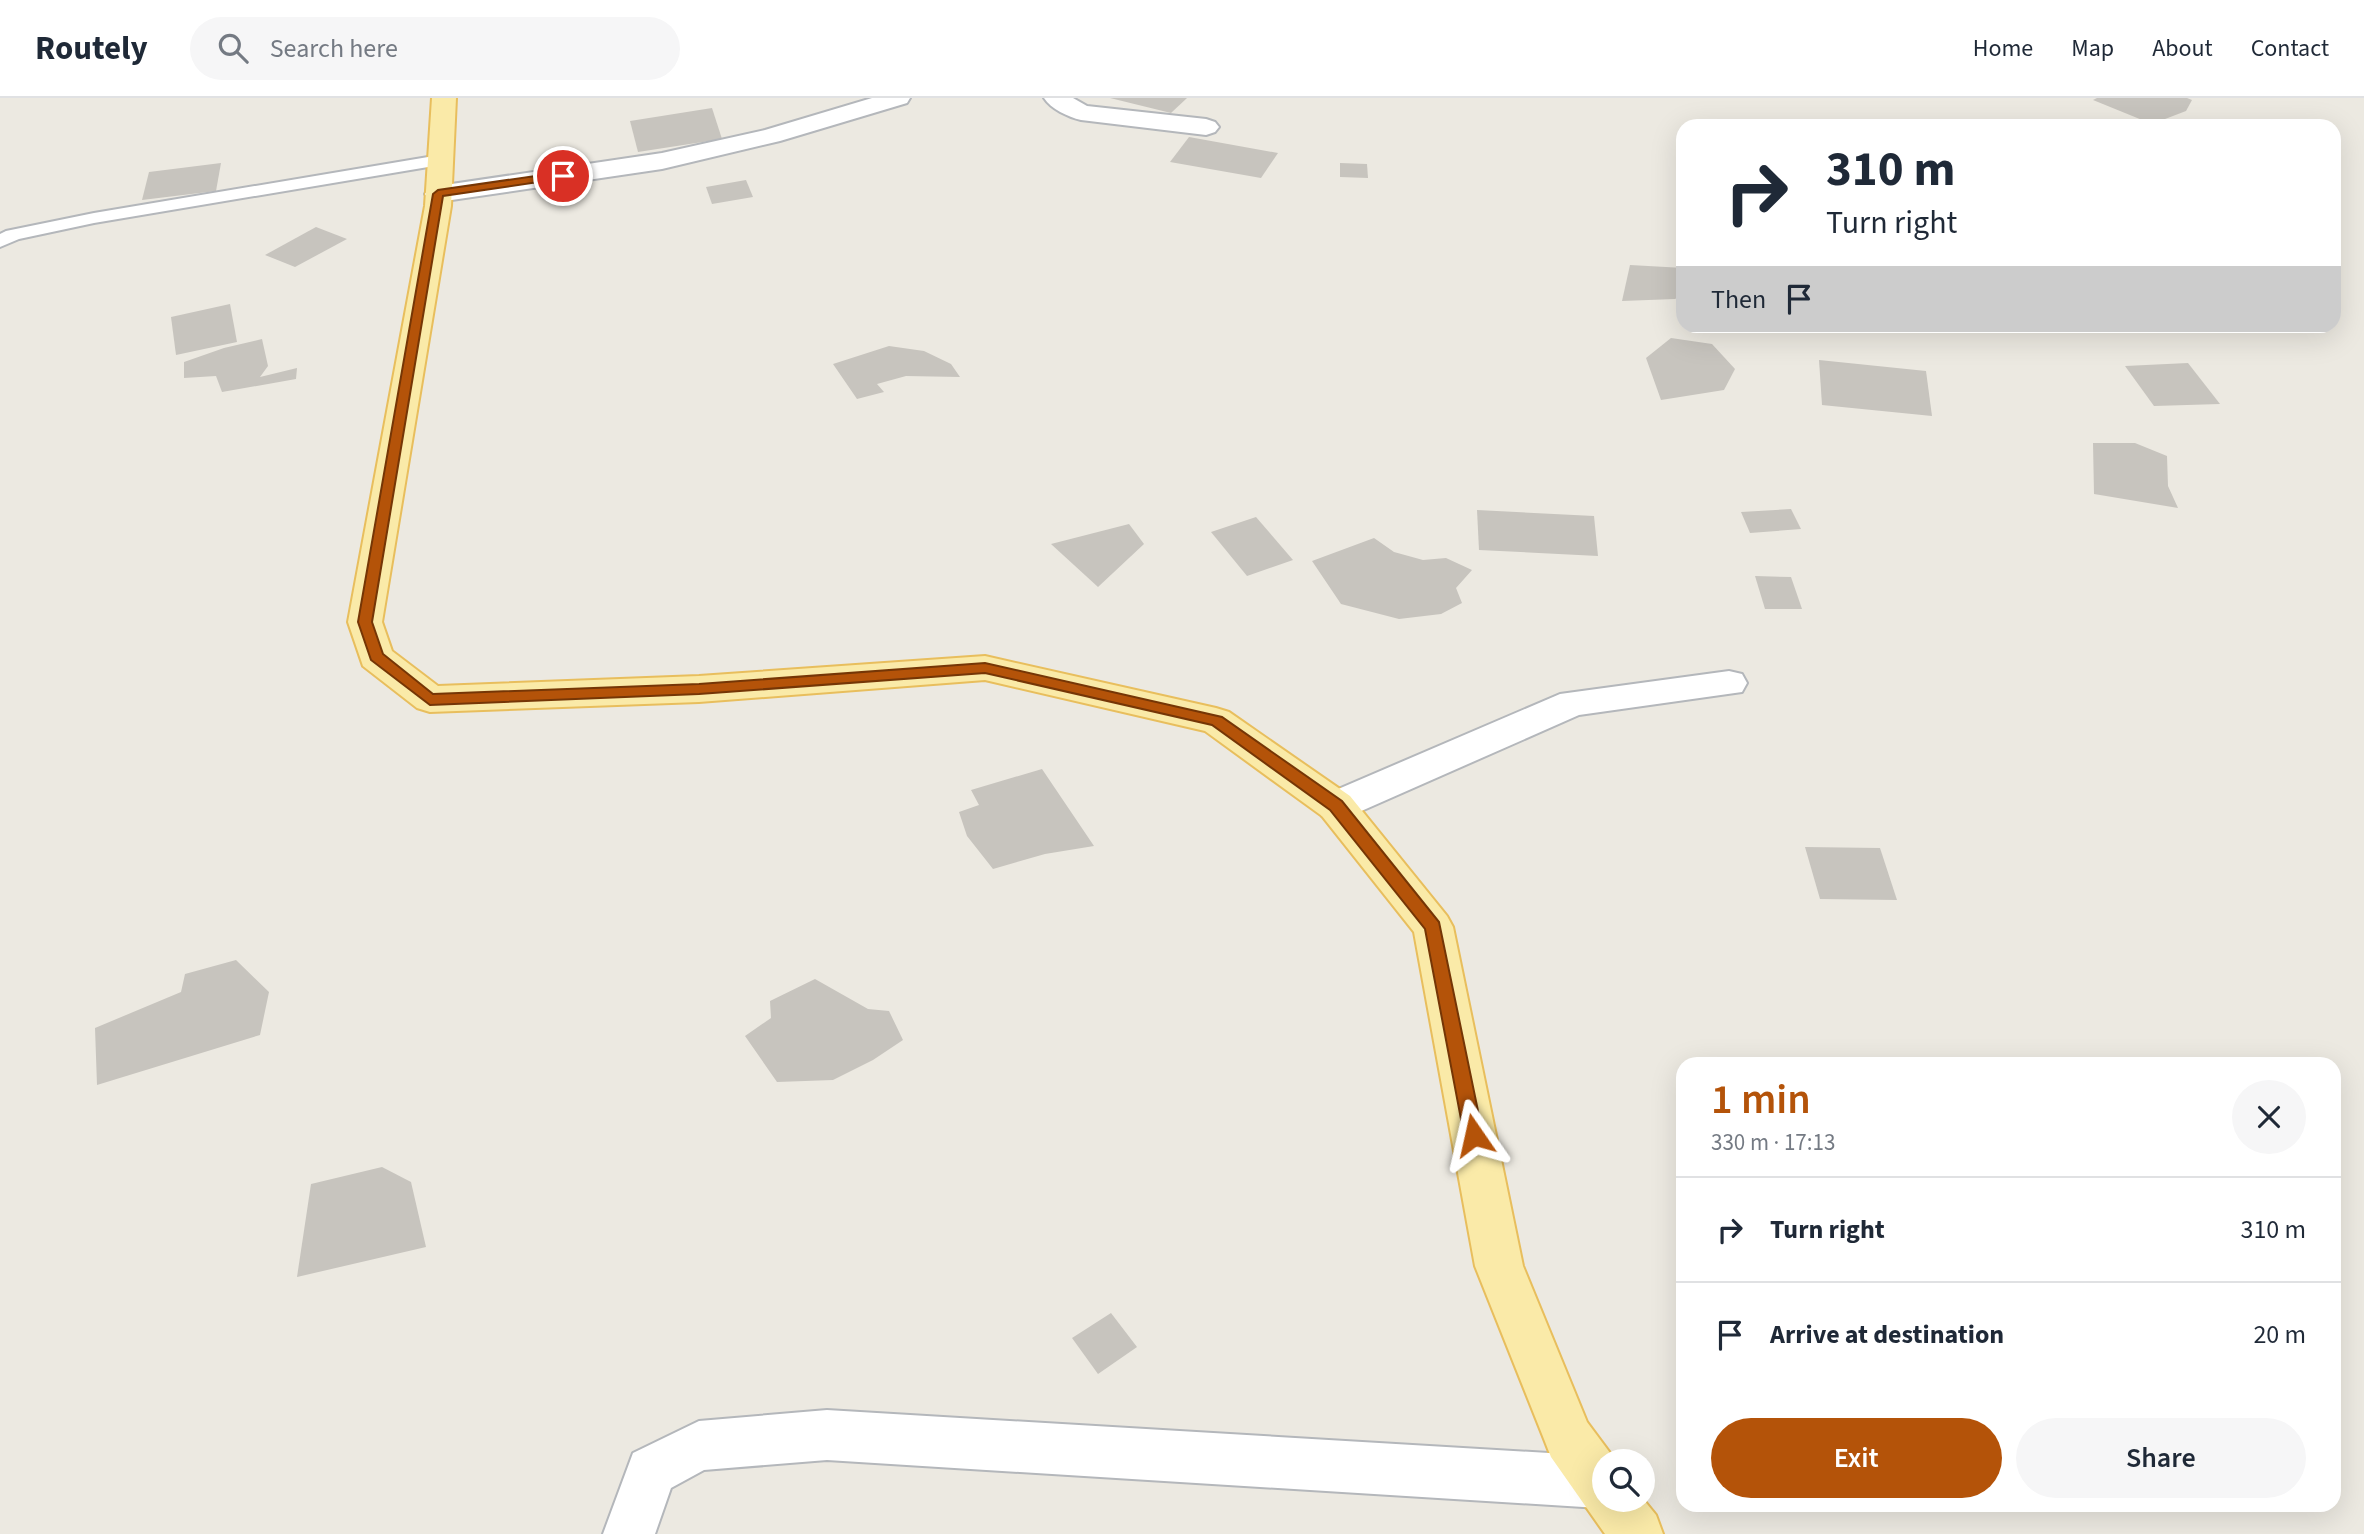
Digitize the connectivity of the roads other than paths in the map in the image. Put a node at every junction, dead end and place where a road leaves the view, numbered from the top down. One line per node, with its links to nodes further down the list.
1 (444, 98): 5 (main road)
2 (898, 98): 5 (street)
3 (1056, 98): 4 (street)
4 (1206, 127)
5 (439, 177): 6 (lane); 8 (main road)
6 (0, 241)
7 (1729, 683): 8 (street)
8 (1336, 806): 9 (main road)
9 (1592, 1472)
10 (1592, 1489): 12 (street)
11 (1621, 1512): 13 (main road)
12 (629, 1534)
13 (1637, 1534)

